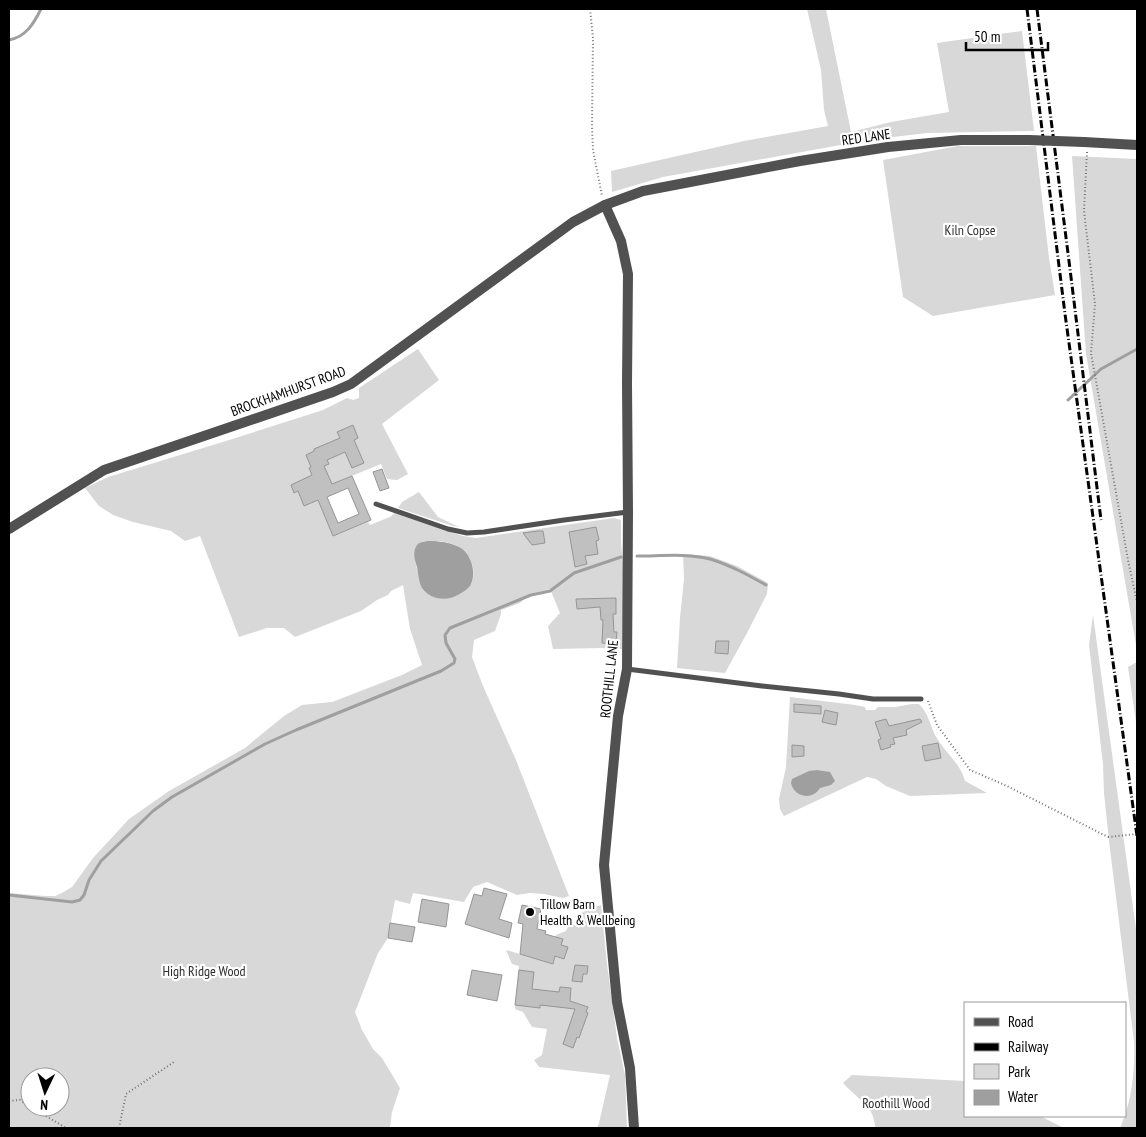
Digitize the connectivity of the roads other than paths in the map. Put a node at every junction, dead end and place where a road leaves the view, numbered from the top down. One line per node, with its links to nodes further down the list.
1 (1137, 144): 2 (street, RED LANE, bridge)
2 (605, 205): 4 (street, ROOTHILL LANE); 5 (street, BROCKHAMHURST ROAD)
3 (376, 504): 4 (lane)
4 (628, 512): 6 (street, ROOTHILL LANE)
5 (9, 529)
6 (627, 669): 7 (lane); 8 (street, ROOTHILL LANE)
7 (921, 699)
8 (634, 1128)

